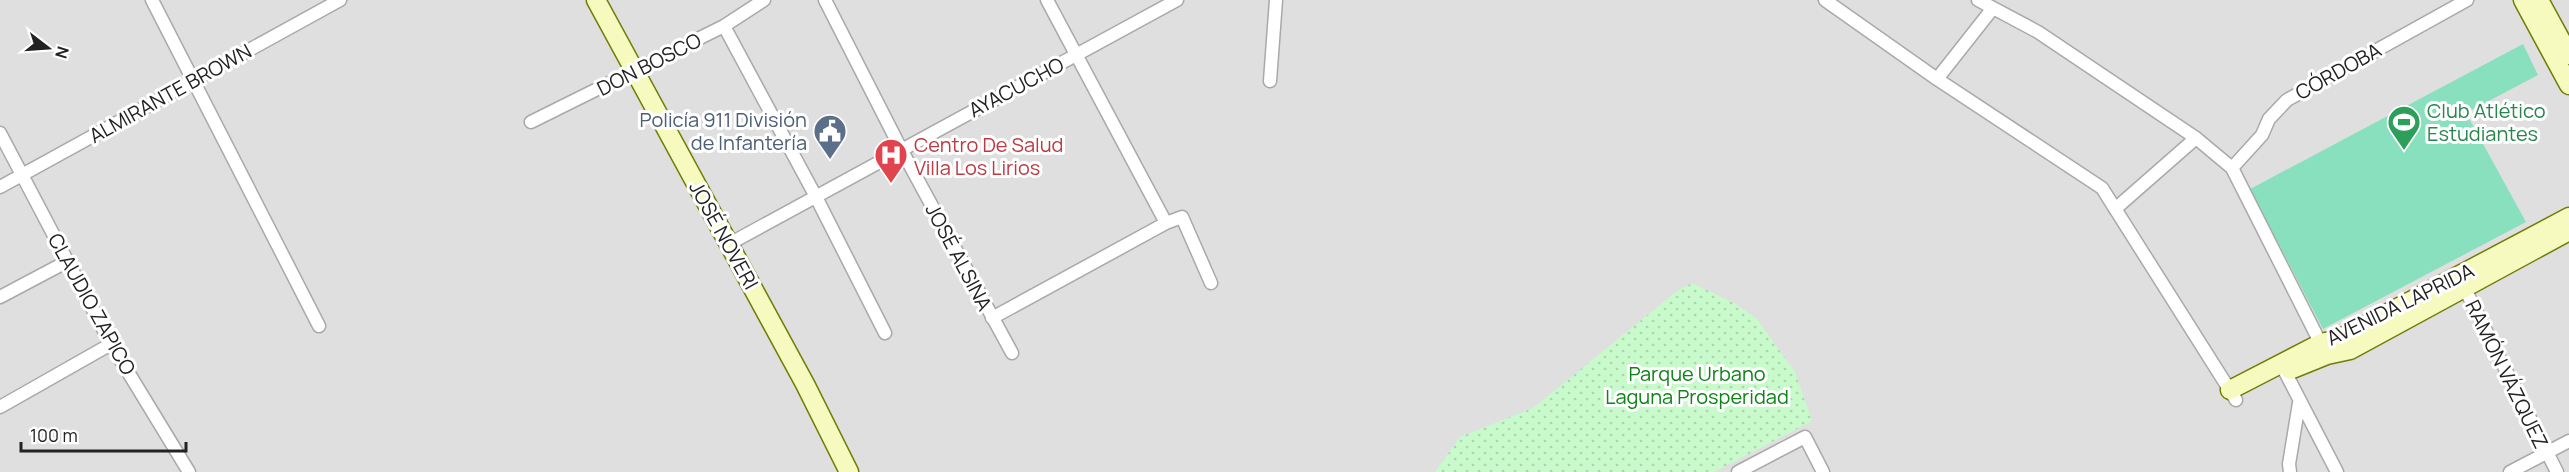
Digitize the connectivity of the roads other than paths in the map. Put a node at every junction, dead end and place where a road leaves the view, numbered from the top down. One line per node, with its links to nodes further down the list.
1 (152, 0): 19 (street)
2 (340, 0): 19 (street, ALMIRANTE BROWN)
3 (596, 0): 18 (street, JOSÉ NOVERI)
4 (764, 0): 15 (street, DON BOSCO)
5 (825, 0): 26 (street, JOSÉ ALSINA)
6 (1047, 0): 17 (street)
7 (1177, 0): 17 (street, AYACUCHO)
8 (1276, 0): 21 (street)
9 (1826, 0): 20 (street)
10 (1978, 0): 14 (street)
11 (2467, 0): 27 (street, CÓRDOBA)
12 (2523, 0): 22 (street)
13 (2539, 0): 16 (street)
14 (1994, 8): 20 (street); 25 (street)
15 (724, 26): 18 (street, DON BOSCO); 30 (street)
16 (2569, 54)
17 (1076, 55): 26 (street, AYACUCHO); 33 (street)
18 (634, 72): 23 (street, DON BOSCO); 35 (street, JOSÉ NOVERI)
19 (194, 79): 28 (street, ALMIRANTE BROWN); 41 (street)
20 (1937, 79): 31 (street)
21 (1270, 81)
22 (2569, 85)
23 (531, 122)
24 (0, 133): 28 (street, CLAUDIO ZAPICO)
25 (2196, 138): 27 (street); 31 (street)
26 (901, 149): 30 (street, AYACUCHO); 40 (street, JOSÉ ALSINA)
27 (2232, 168): 44 (street)
28 (23, 175): 29 (street, ALMIRANTE BROWN); 36 (street, CLAUDIO ZAPICO)
29 (0, 187)
30 (815, 195): 35 (street, AYACUCHO); 42 (street)
31 (2115, 209): 47 (street)
32 (2569, 217): 37 (street, AVENIDA LAPRIDA)
33 (1166, 223): 38 (street); 40 (street)
34 (2569, 231): 37 (street, AVENIDA LAPRIDA)
35 (729, 244): 53 (street, JOSÉ NOVERI)
36 (68, 261): 39 (street); 43 (street, CLAUDIO ZAPICO)
37 (2462, 282): 44 (street, AVENIDA LAPRIDA); 51 (street, RAMÓN VÁZQUEZ)
38 (1211, 283)
39 (0, 297)
40 (992, 318): 45 (street, JOSÉ ALSINA)
41 (319, 326)
42 (885, 333)
43 (111, 345): 49 (street); 52 (street, CLAUDIO ZAPICO)
44 (2324, 349): 46 (street, AVENIDA LAPRIDA)
45 (1012, 353)
46 (2283, 367): 47 (street, AVENIDA LAPRIDA); 48 (street)
47 (2233, 395)
48 (2299, 402): 56 (street); 57 (street)
49 (0, 407)
50 (2569, 441): 51 (street)
51 (2546, 453): 58 (street); 59 (street, RAMÓN VÁZQUEZ)
52 (189, 472)
53 (849, 472)
54 (1738, 472): 55 (street)
55 (1822, 472)
56 (2290, 472)
57 (2337, 472)
58 (2510, 472)
59 (2557, 472)

